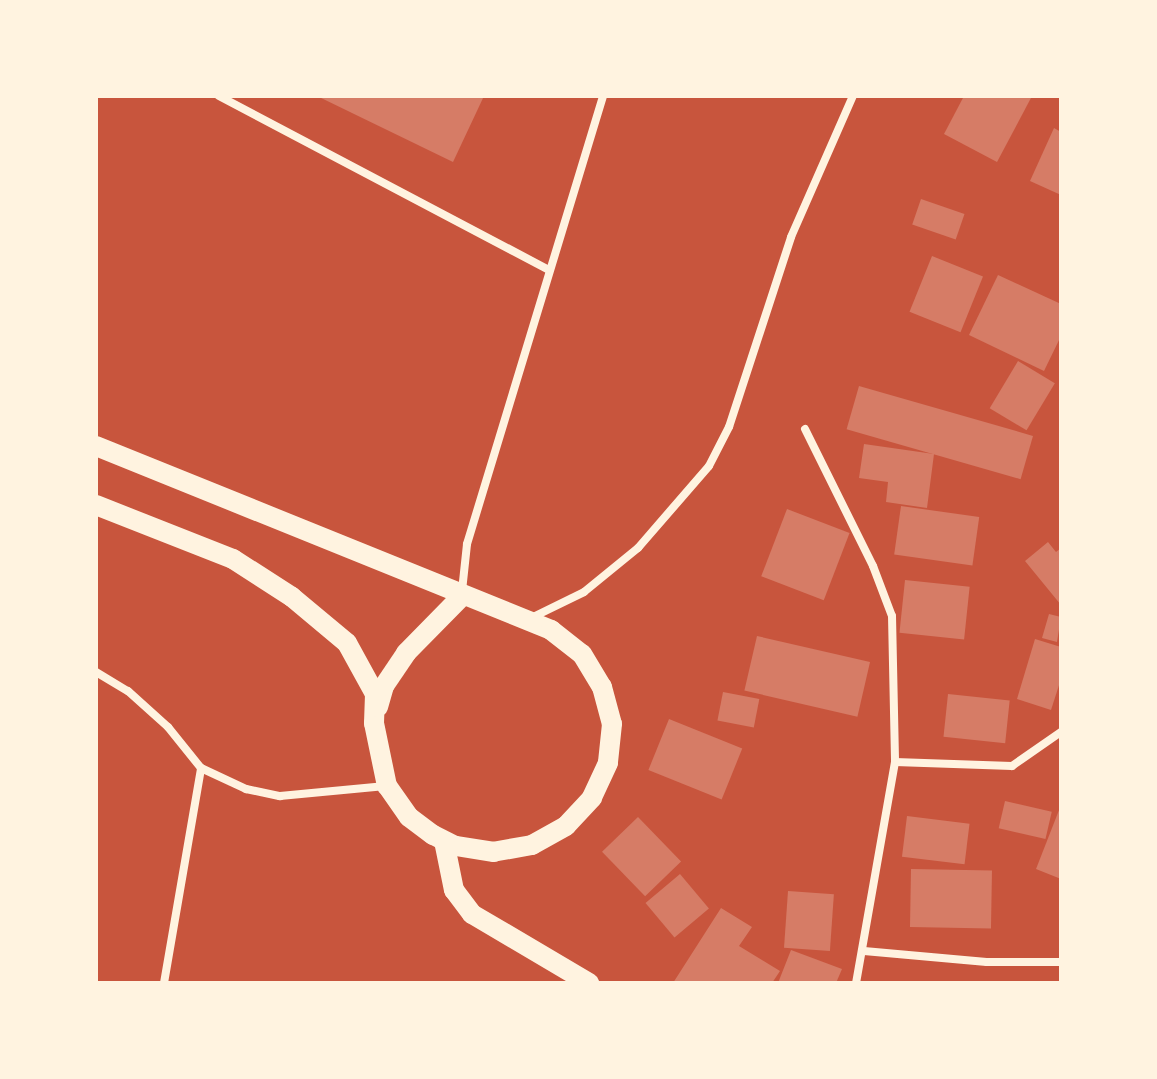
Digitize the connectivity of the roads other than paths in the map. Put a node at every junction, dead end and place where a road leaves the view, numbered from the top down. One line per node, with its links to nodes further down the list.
1 (219, 96): 4 (street)
2 (603, 96): 4 (street)
3 (853, 96): 9 (street)
4 (549, 270): 8 (street)
5 (805, 429): 13 (street)
6 (96, 446): 8 (main road)
7 (96, 505): 11 (main road)
8 (461, 597): 9 (main road); 11 (main road)
9 (525, 620): 16 (main road)
10 (96, 672): 14 (street)
11 (374, 723): 15 (main road)
12 (1061, 732): 13 (street)
13 (895, 762): 17 (street)
14 (201, 768): 15 (street); 19 (street)
15 (387, 786): 16 (main road)
16 (444, 841): 20 (main road)
17 (864, 951): 18 (street); 21 (street)
18 (1061, 962)
19 (164, 983)
20 (589, 983)
21 (856, 983)

